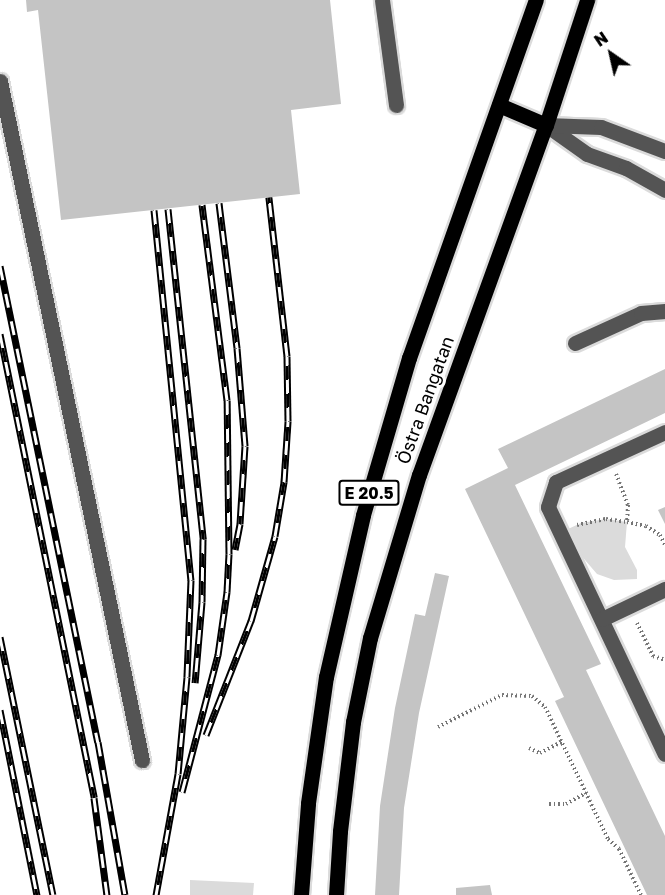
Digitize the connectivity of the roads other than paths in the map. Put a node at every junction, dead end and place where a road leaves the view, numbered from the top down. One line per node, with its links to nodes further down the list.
1 (382, 0): 5 (street)
2 (536, 0): 6 (main road, Östra Bangatan / E 20.5)
3 (587, 0): 7 (main road, Östra Bangatan / E 20.5)
4 (0, 81): 16 (street)
5 (396, 105)
6 (499, 105): 7 (main road); 17 (main road, Östra Bangatan / E 20.5)
7 (546, 125): 8 (street); 9 (street); 18 (main road, Östra Bangatan / E 20.5)
8 (665, 151)
9 (665, 190)
10 (665, 311): 11 (street)
11 (575, 343)
12 (665, 432): 14 (street)
13 (665, 590): 14 (street)
14 (602, 619): 15 (street)
15 (665, 753)
16 (142, 760)
17 (301, 895)
18 (336, 895)

